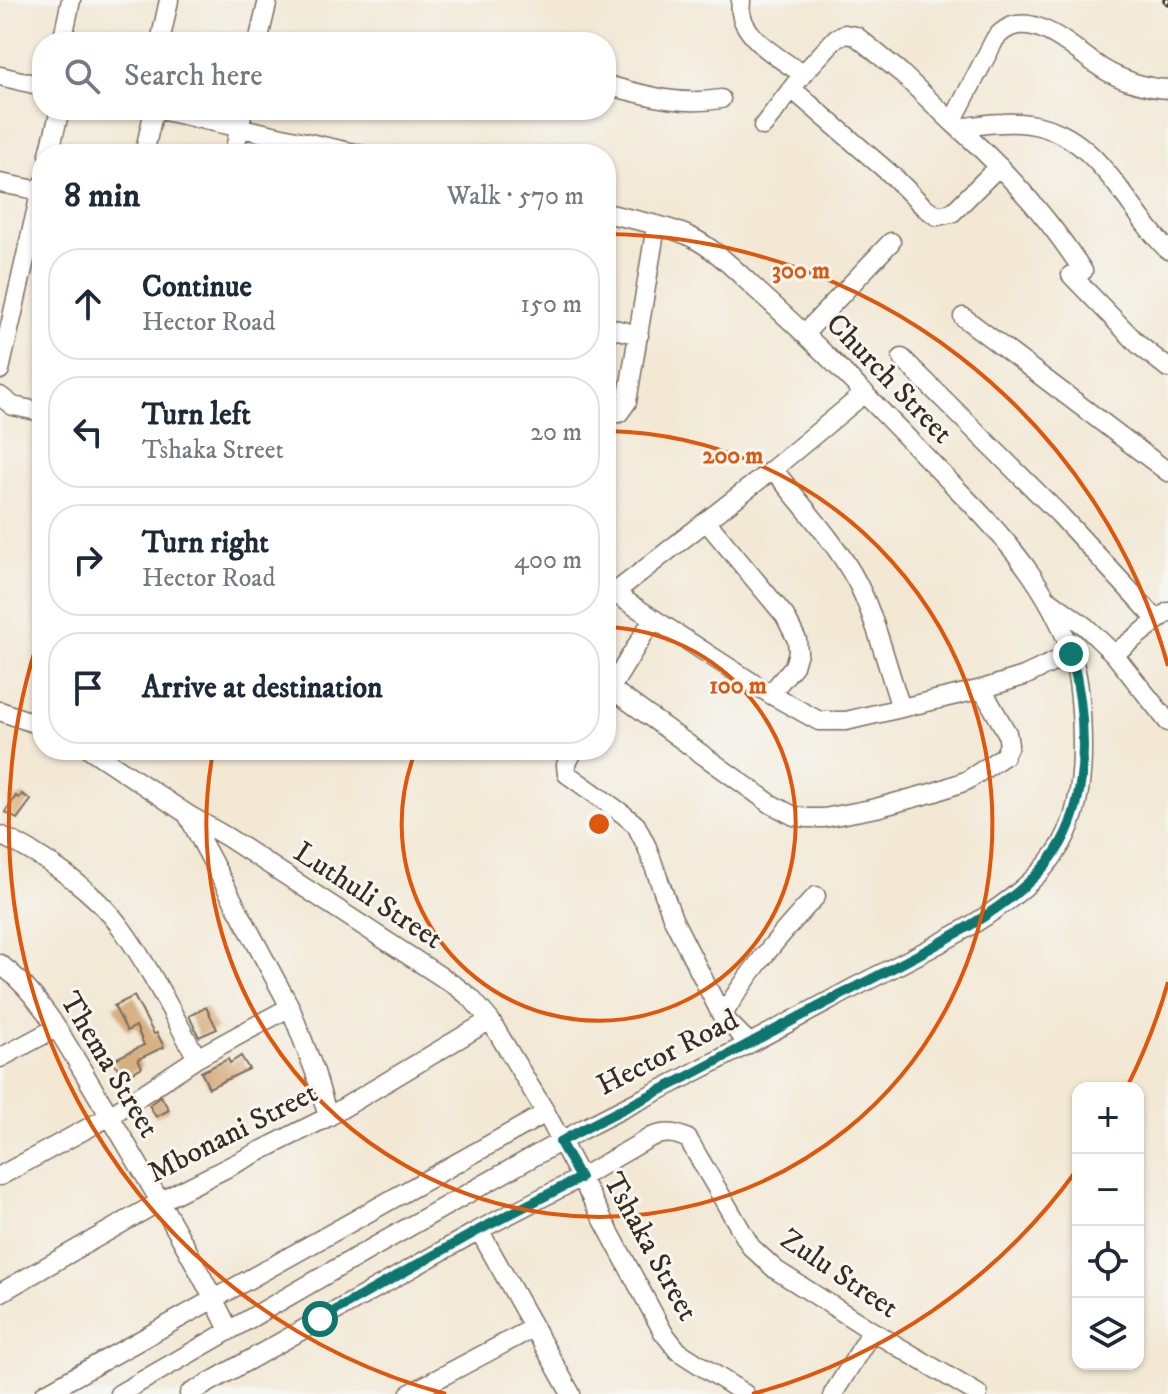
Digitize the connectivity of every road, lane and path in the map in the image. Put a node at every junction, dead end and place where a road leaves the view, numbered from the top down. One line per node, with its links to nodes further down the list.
1 (71, 0): 5 (street)
2 (169, 0): 6 (street)
3 (268, 0): 7 (street)
4 (741, 0): 9 (street)
5 (64, 32)
6 (162, 32)
7 (260, 32)
8 (0, 76): 10 (street)
9 (798, 82): 18 (street); 19 (street); 24 (street)
10 (32, 84)
11 (616, 87): 13 (street)
12 (1168, 89): 18 (street)
13 (721, 99)
14 (58, 120): 20 (street)
15 (154, 120): 21 (street)
16 (241, 120): 22 (street)
17 (244, 120): 23 (street)
18 (956, 125): 24 (street); 31 (street)
19 (763, 126)
20 (52, 144)
21 (147, 144)
22 (236, 144)
23 (310, 144)
24 (999, 166): 39 (street)
25 (0, 183): 26 (street)
26 (32, 187)
27 (616, 216): 28 (street, Church Street)
28 (656, 226): 36 (street, Church Street); 37 (street)
29 (32, 228): 33 (street)
30 (891, 242): 36 (street)
31 (1168, 250)
32 (0, 283): 33 (street)
33 (19, 287): 40 (street)
34 (963, 317): 46 (street)
35 (616, 329): 37 (street)
36 (805, 333): 41 (street, Church Street)
37 (639, 335): 44 (street)
38 (902, 358): 51 (street)
39 (1168, 368)
40 (0, 370)
41 (865, 393): 45 (street); 50 (street, Church Street)
42 (0, 396): 43 (street)
43 (32, 410)
44 (616, 413)
45 (773, 469): 47 (street); 59 (street)
46 (1168, 472)
47 (706, 521): 48 (street); 57 (street)
48 (616, 586)
49 (616, 594): 52 (street)
50 (1044, 596): 53 (street, Church Street); 54 (street)
51 (1162, 616): 54 (street)
52 (653, 619): 55 (street); 57 (street)
53 (1071, 654): 56 (street); 73 (street, Hector Road)
54 (1114, 654): 62 (street)
55 (616, 679)
56 (982, 689): 58 (street); 59 (street)
57 (770, 694): 59 (street)
58 (616, 697)
59 (901, 708)
60 (0, 711): 61 (street)
61 (32, 722)
62 (1168, 722)
63 (106, 760): 65 (street, Luthuli Street)
64 (569, 760): 70 (street)
65 (187, 814): 69 (street); 71 (street, Luthuli Street)
66 (0, 835): 75 (street)
67 (816, 896): 70 (street)
68 (0, 964): 72 (street, Thema Street)
69 (290, 1007): 75 (street); 78 (street)
70 (722, 1016): 73 (street)
71 (490, 1020): 76 (street, Luthuli Street); 78 (street, Mbonani Street)
72 (56, 1028): 74 (street); 77 (street, Thema Street)
73 (749, 1043): 79 (street, Hector Road)
74 (0, 1058)
75 (197, 1058): 77 (street)
76 (546, 1113): 79 (street, Luthuli Street); 85 (street)
77 (110, 1116): 80 (street); 82 (street, Thema Street)
78 (328, 1117): 82 (street, Mbonani Street)
79 (560, 1142): 81 (street, Tshaka Street); 87 (street, Hector Road)
80 (0, 1176)
81 (580, 1178): 83 (street); 88 (street, Zulu Street); 94 (street, Tshaka Street)
82 (159, 1202): 84 (street, Mbonani Street); 85 (street, Thema Street)
83 (479, 1230): 86 (street); 91 (street)
84 (0, 1293)
85 (214, 1299): 87 (street, Thema Street); 89 (street)
86 (533, 1328): 92 (street); 93 (street)
87 (229, 1330): 90 (street, Hector Road)
88 (872, 1331): 95 (street); 96 (street, Zulu Street)
89 (44, 1394)
90 (119, 1394)
91 (189, 1394)
92 (409, 1394)
93 (571, 1394)
94 (745, 1394)
95 (833, 1394)
96 (978, 1394)

